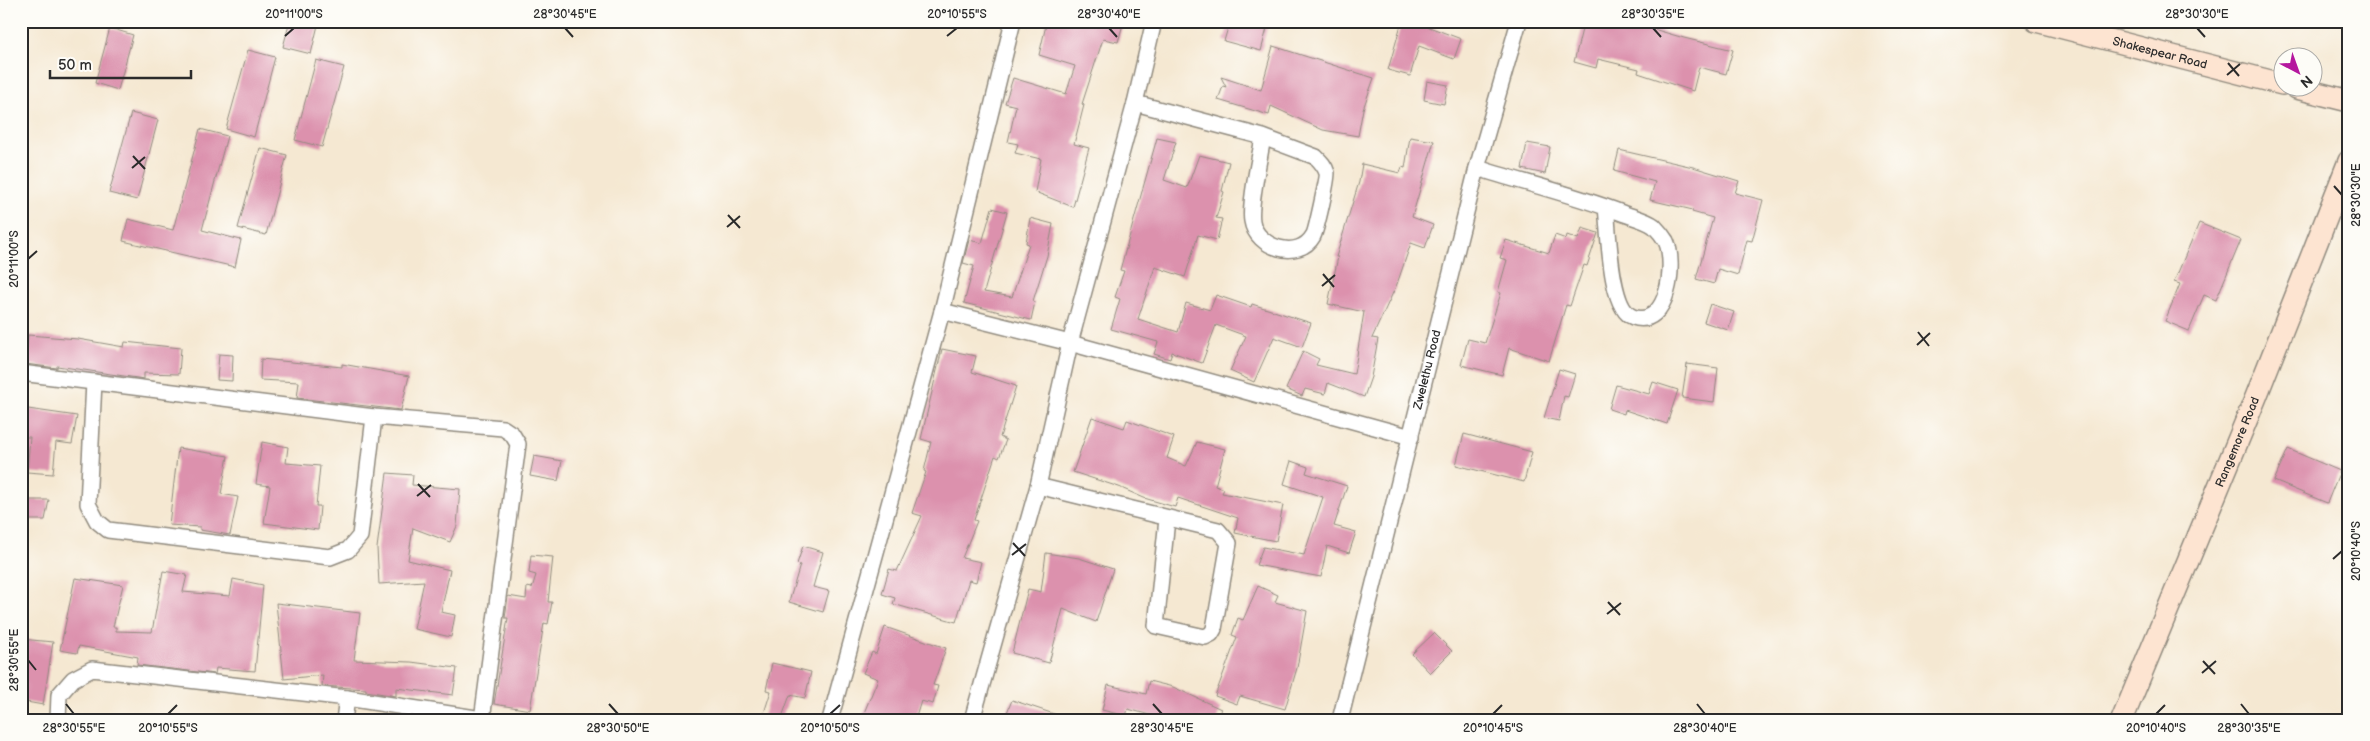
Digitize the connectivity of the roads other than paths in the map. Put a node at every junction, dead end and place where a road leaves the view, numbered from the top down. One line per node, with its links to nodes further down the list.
1 (1013, 21): 13 (street)
2 (1154, 21): 8 (street)
3 (1518, 21): 11 (street, Zwelethu Road)
4 (2036, 21): 5 (street, Shakespear Road)
5 (2272, 81)
6 (2322, 94): 7 (street)
7 (2349, 101)
8 (1135, 103): 9 (street); 14 (street)
9 (1262, 137): 9 (street)
10 (2349, 161): 28 (street, Rangemore Road)
11 (1477, 168): 12 (street); 18 (street, Zwelethu Road)
12 (1606, 207): 12 (street)
13 (942, 311): 14 (street); 25 (street)
14 (1070, 343): 18 (street); 19 (street)
15 (21, 373): 16 (street)
16 (94, 382): 17 (street); 17 (street)
17 (374, 418): 22 (street)
18 (1411, 438): 27 (street, Zwelethu Road)
19 (1038, 486): 20 (street); 26 (street)
20 (1167, 519): 20 (street)
21 (347, 698): 22 (street); 23 (street); 24 (street)
22 (482, 719)
23 (58, 720)
24 (344, 720)
25 (830, 720)
26 (972, 720)
27 (1340, 720)
28 (2122, 720)

